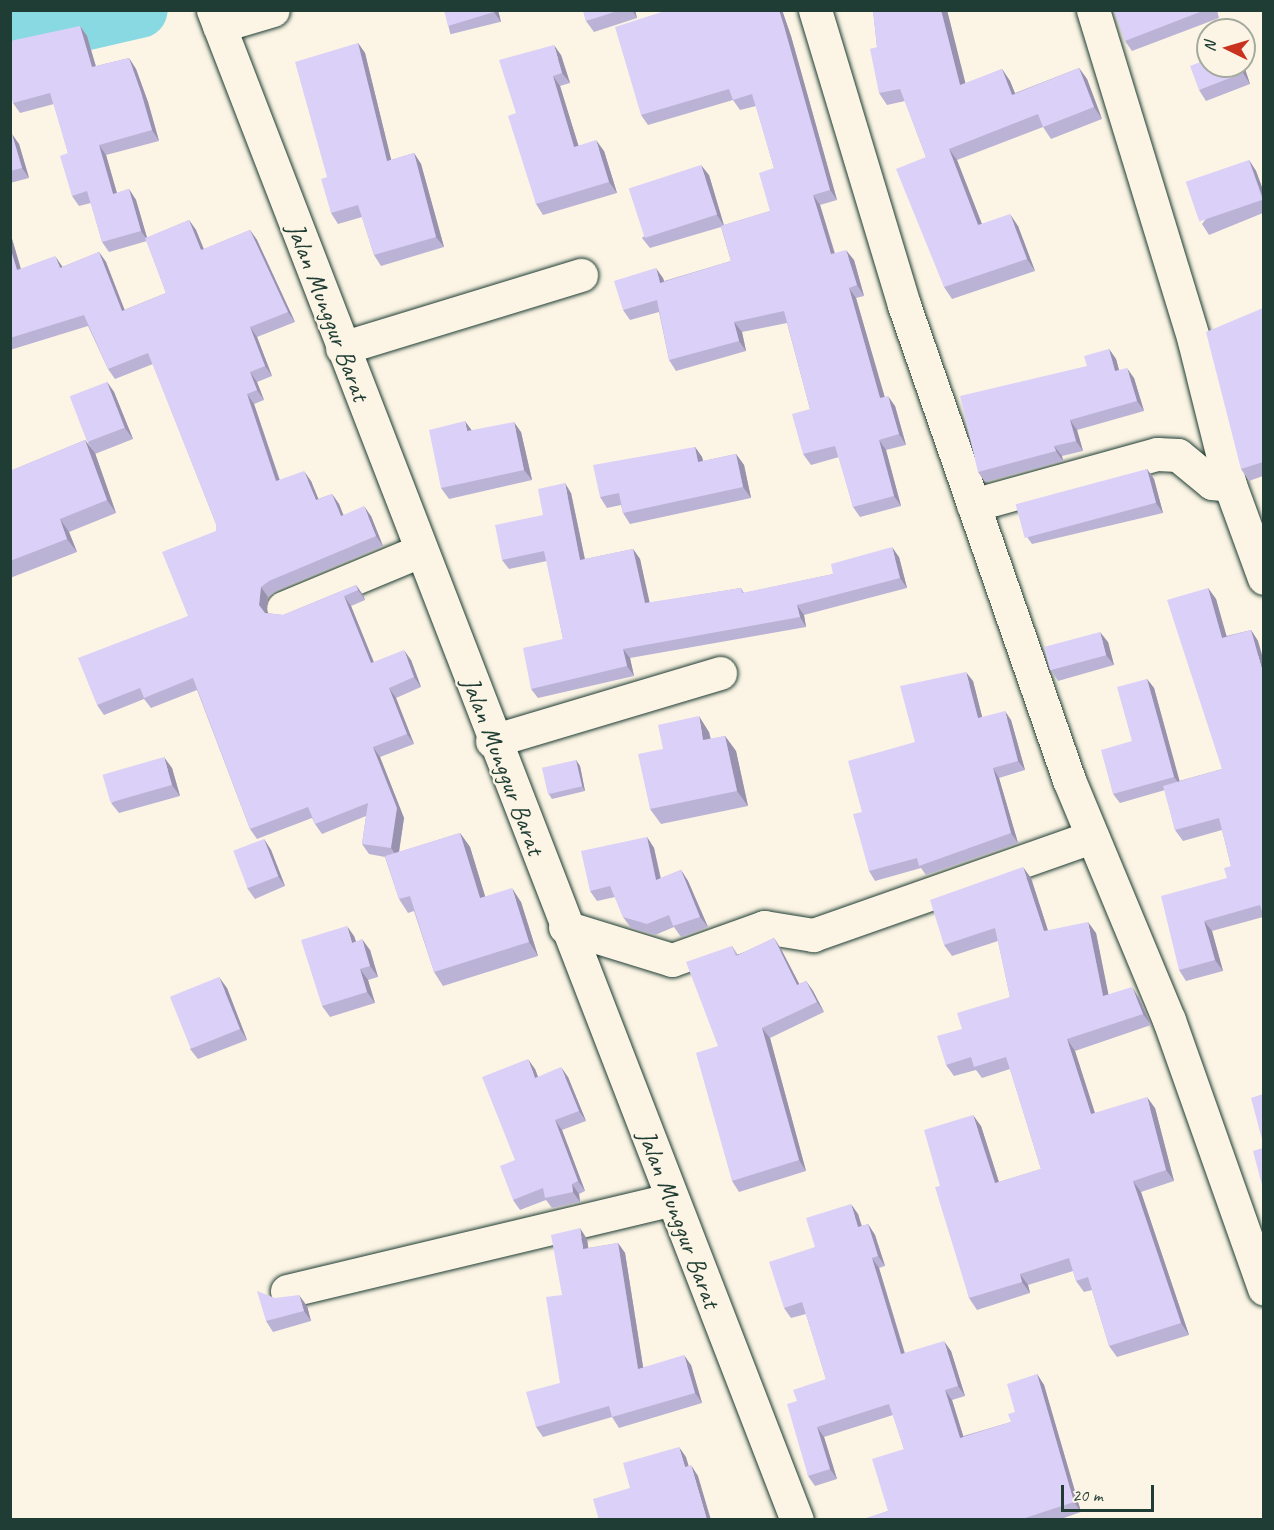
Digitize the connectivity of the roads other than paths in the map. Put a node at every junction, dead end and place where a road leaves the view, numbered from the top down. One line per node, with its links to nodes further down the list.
1 (273, 10): 4 (street)
2 (815, 10): 8 (street)
3 (1093, 10): 7 (street)
4 (215, 17): 6 (street, Jalan Munggur Barat)
5 (581, 275): 6 (street)
6 (342, 348): 10 (street, Jalan Munggur Barat)
7 (1230, 485): 8 (street); 9 (street)
8 (973, 505): 15 (street)
9 (1253, 522): 11 (street)
10 (420, 551): 12 (street); 14 (street, Jalan Munggur Barat)
11 (1263, 578)
12 (283, 608)
13 (720, 673): 14 (street)
14 (492, 741): 16 (street, Jalan Munggur Barat)
15 (1092, 837): 16 (street); 18 (street)
16 (565, 927): 17 (street, Jalan Munggur Barat)
17 (672, 1199): 19 (street); 20 (street, Jalan Munggur Barat)
18 (1263, 1288)
19 (287, 1291)
20 (797, 1520)

